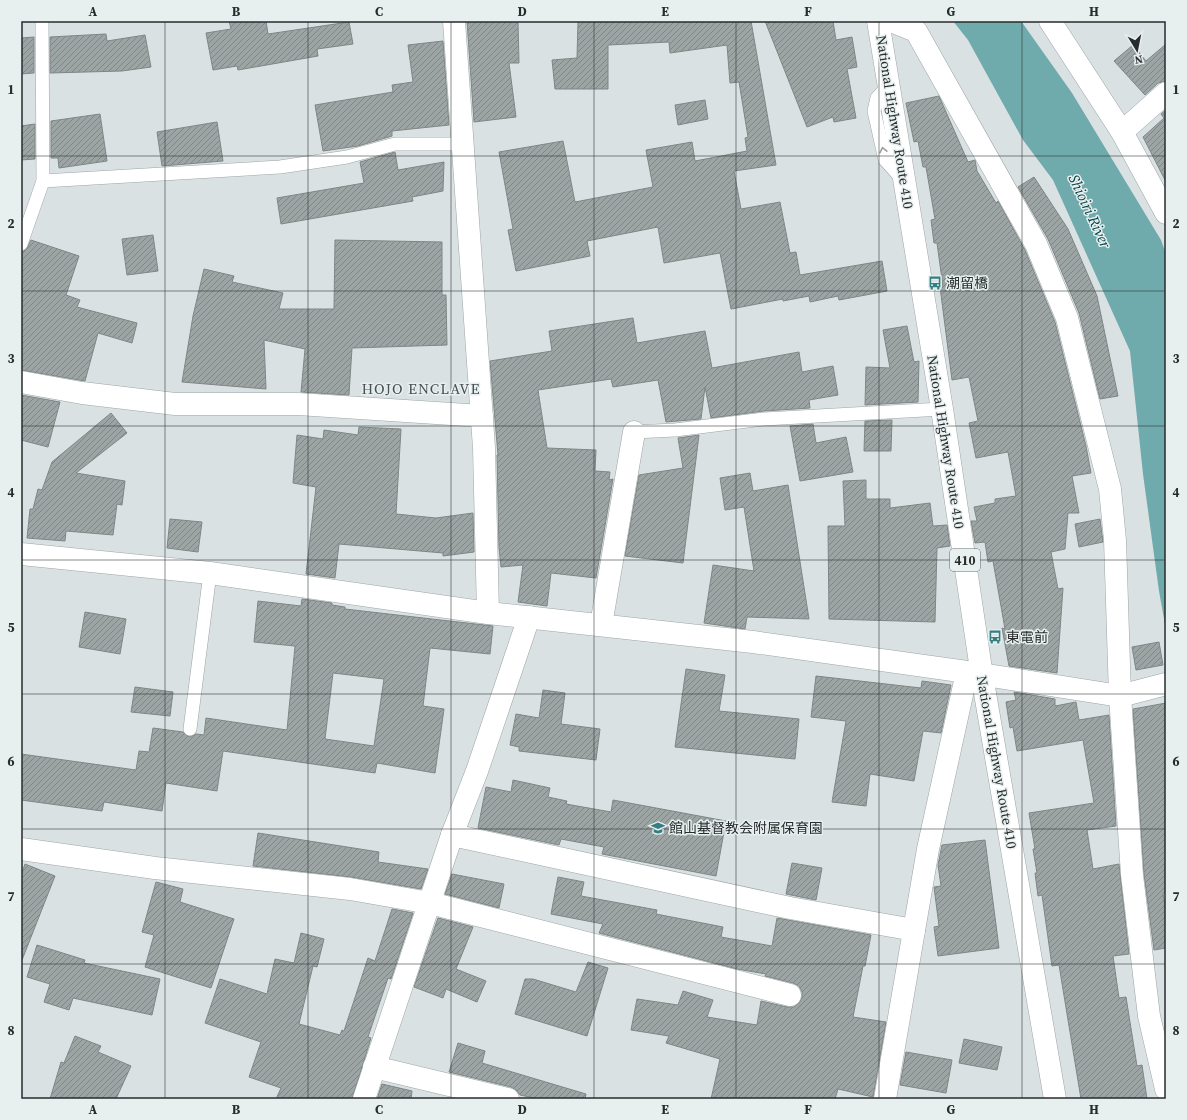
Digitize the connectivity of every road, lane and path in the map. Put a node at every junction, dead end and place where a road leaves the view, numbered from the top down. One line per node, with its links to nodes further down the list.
1 (42, 21): 9 (lane)
2 (454, 21): 8 (main road)
3 (878, 21): 13 (main road, National Highway Route 410 / 410)
4 (891, 21): 23 (main road)
5 (1050, 21): 7 (main road)
6 (1165, 95): 7 (main road)
7 (1122, 132): 10 (main road)
8 (462, 144): 9 (lane); 14 (main road)
9 (43, 181): 11 (lane)
10 (1166, 213)
11 (21, 244)
12 (21, 382): 14 (main road)
13 (942, 409): 15 (lane); 21 (main road, National Highway Route 410 / 410)
14 (482, 416): 18 (main road)
15 (634, 432): 20 (main road)
16 (21, 554): 17 (main road)
17 (210, 573): 18 (main road); 24 (lane)
18 (488, 612): 19 (main road)
19 (529, 618): 20 (main road); 25 (main road)
20 (601, 625): 21 (main road)
21 (974, 674): 23 (main road); 28 (main road); 35 (main road, National Highway Route 410 / 410)
22 (1166, 684): 23 (main road)
23 (1120, 696): 31 (main road)
24 (190, 729)
25 (452, 835): 27 (main road); 28 (main road)
26 (21, 849): 27 (main road)
27 (430, 903): 29 (main road); 30 (main road)
28 (914, 930): 34 (main road)
29 (790, 995)
30 (374, 1067): 32 (main road); 33 (main road)
31 (1166, 1089)
32 (364, 1099)
33 (508, 1099)
34 (886, 1099)
35 (1055, 1099)

